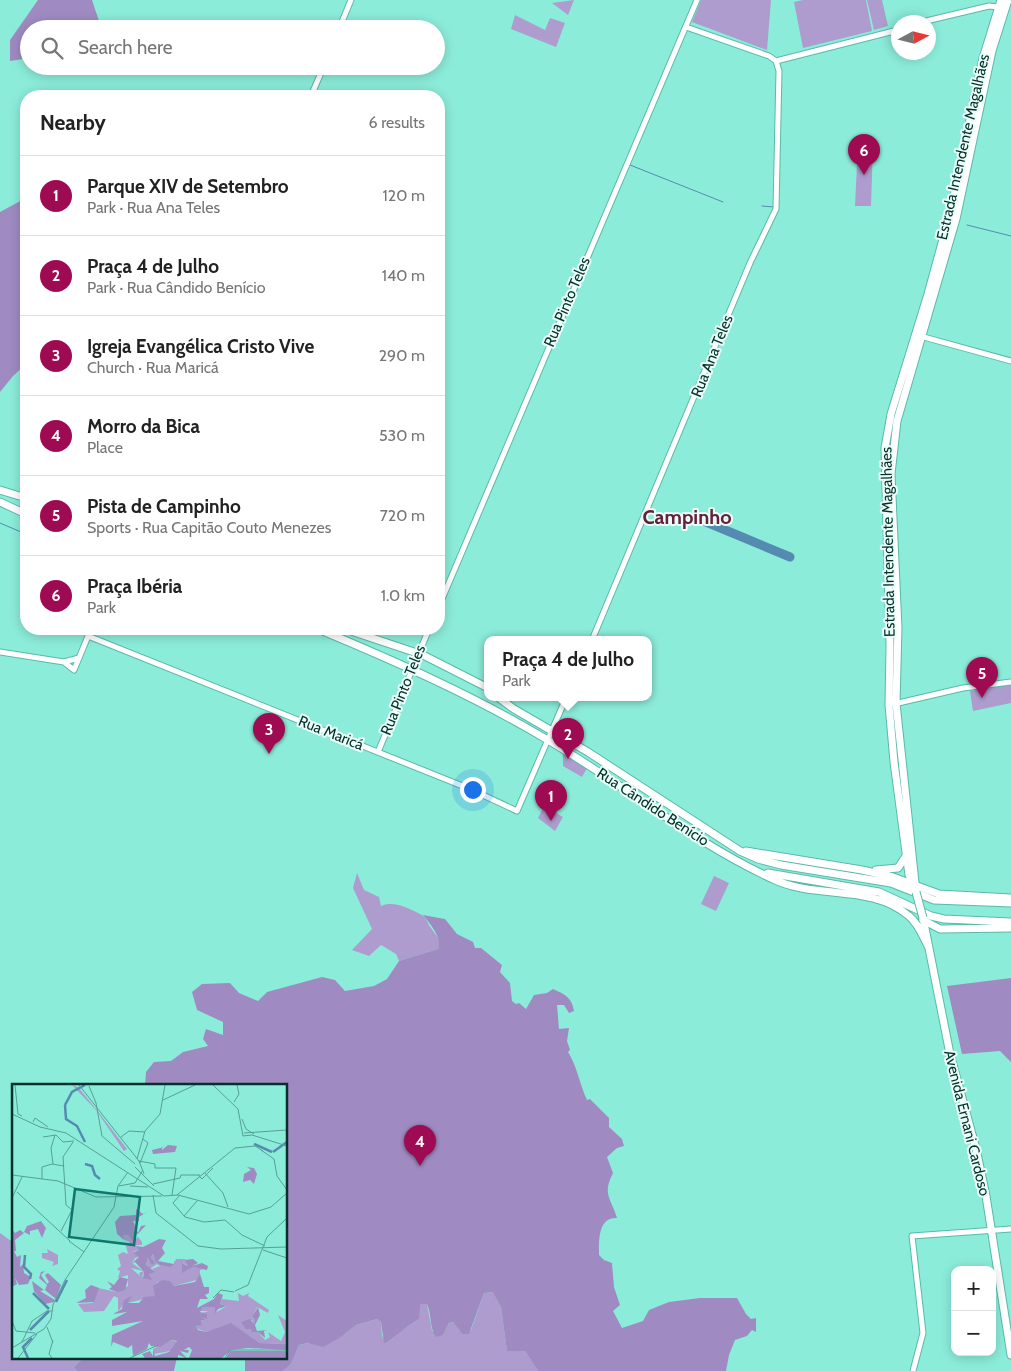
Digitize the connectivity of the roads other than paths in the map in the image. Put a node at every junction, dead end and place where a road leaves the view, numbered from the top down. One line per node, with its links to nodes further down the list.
1 (351, 0): 6 (street)
2 (697, 0): 7 (street, Rua Pinto Teles)
3 (1008, 0): 12 (main road, Estrada Intendente Magalhães)
4 (1000, 4): 5 (street); 12 (main road, Estrada Intendente Magalhães)
5 (936, 19)
6 (343, 20)
7 (686, 27): 9 (street); 18 (street, Rua Pinto Teles)
8 (891, 32): 9 (street)
9 (776, 61): 23 (street, Rua Ana Teles)
10 (320, 75): 11 (street)
11 (314, 90)
12 (919, 336): 13 (street); 33 (main road, Estrada Intendente Magalhães)
13 (1011, 361)
14 (0, 490): 15 (main road)
15 (20, 496)
16 (0, 502): 17 (main road)
17 (20, 511)
18 (445, 592)
19 (332, 635): 28 (main road, Rua Cândido Benício)
20 (364, 635): 25 (main road)
21 (426, 635): 25 (street, Rua Pinto Teles)
22 (88, 636): 26 (street); 36 (street, Rua Maricá)
23 (594, 636)
24 (0, 652): 27 (street)
25 (417, 653): 28 (street, Rua Pinto Teles); 30 (main road)
26 (79, 658): 27 (street); 27 (street)
27 (64, 662)
28 (411, 668): 35 (main road, Rua Cândido Benício); 36 (street, Rua Pinto Teles)
29 (1011, 682): 33 (street)
30 (484, 686)
31 (503, 701): 34 (main road, Rua Cândido Benício)
32 (565, 701): 34 (street)
33 (893, 704): 40 (main road, Estrada Intendente Magalhães); 43 (main road, Estrada Intendente Magalhães)
34 (551, 729): 35 (street); 39 (main road, Rua Cândido Benício)
35 (547, 739): 37 (street); 41 (main road, Rua Cândido Benício)
36 (378, 752): 38 (street, Rua Maricá)
37 (521, 801): 38 (street); 38 (street, Rua Maricá)
38 (508, 807)
39 (740, 851): 42 (main road, Rua Cândido Benício); 45 (main road)
40 (907, 856): 42 (main road); 43 (main road, Estrada Intendente Magalhães)
41 (758, 870): 47 (main road); 49 (main road, Rua Cândido Benício)
42 (862, 870): 43 (main road, Rua Cândido Benício)
43 (916, 889): 44 (main road, Rua Cândido Benício); 46 (main road, Avenida Ernani Cardoso, bridge)
44 (1011, 898)
45 (1011, 903)
46 (923, 919): 48 (main road); 49 (main road, Avenida Ernani Cardoso)
47 (1011, 922)
48 (1011, 928)
49 (928, 948): 50 (main road, Avenida Ernani Cardoso)
50 (992, 1229): 51 (street); 52 (main road, Avenida Ernani Cardoso); 53 (street)
51 (1011, 1229)
52 (1011, 1356)
53 (913, 1371)

